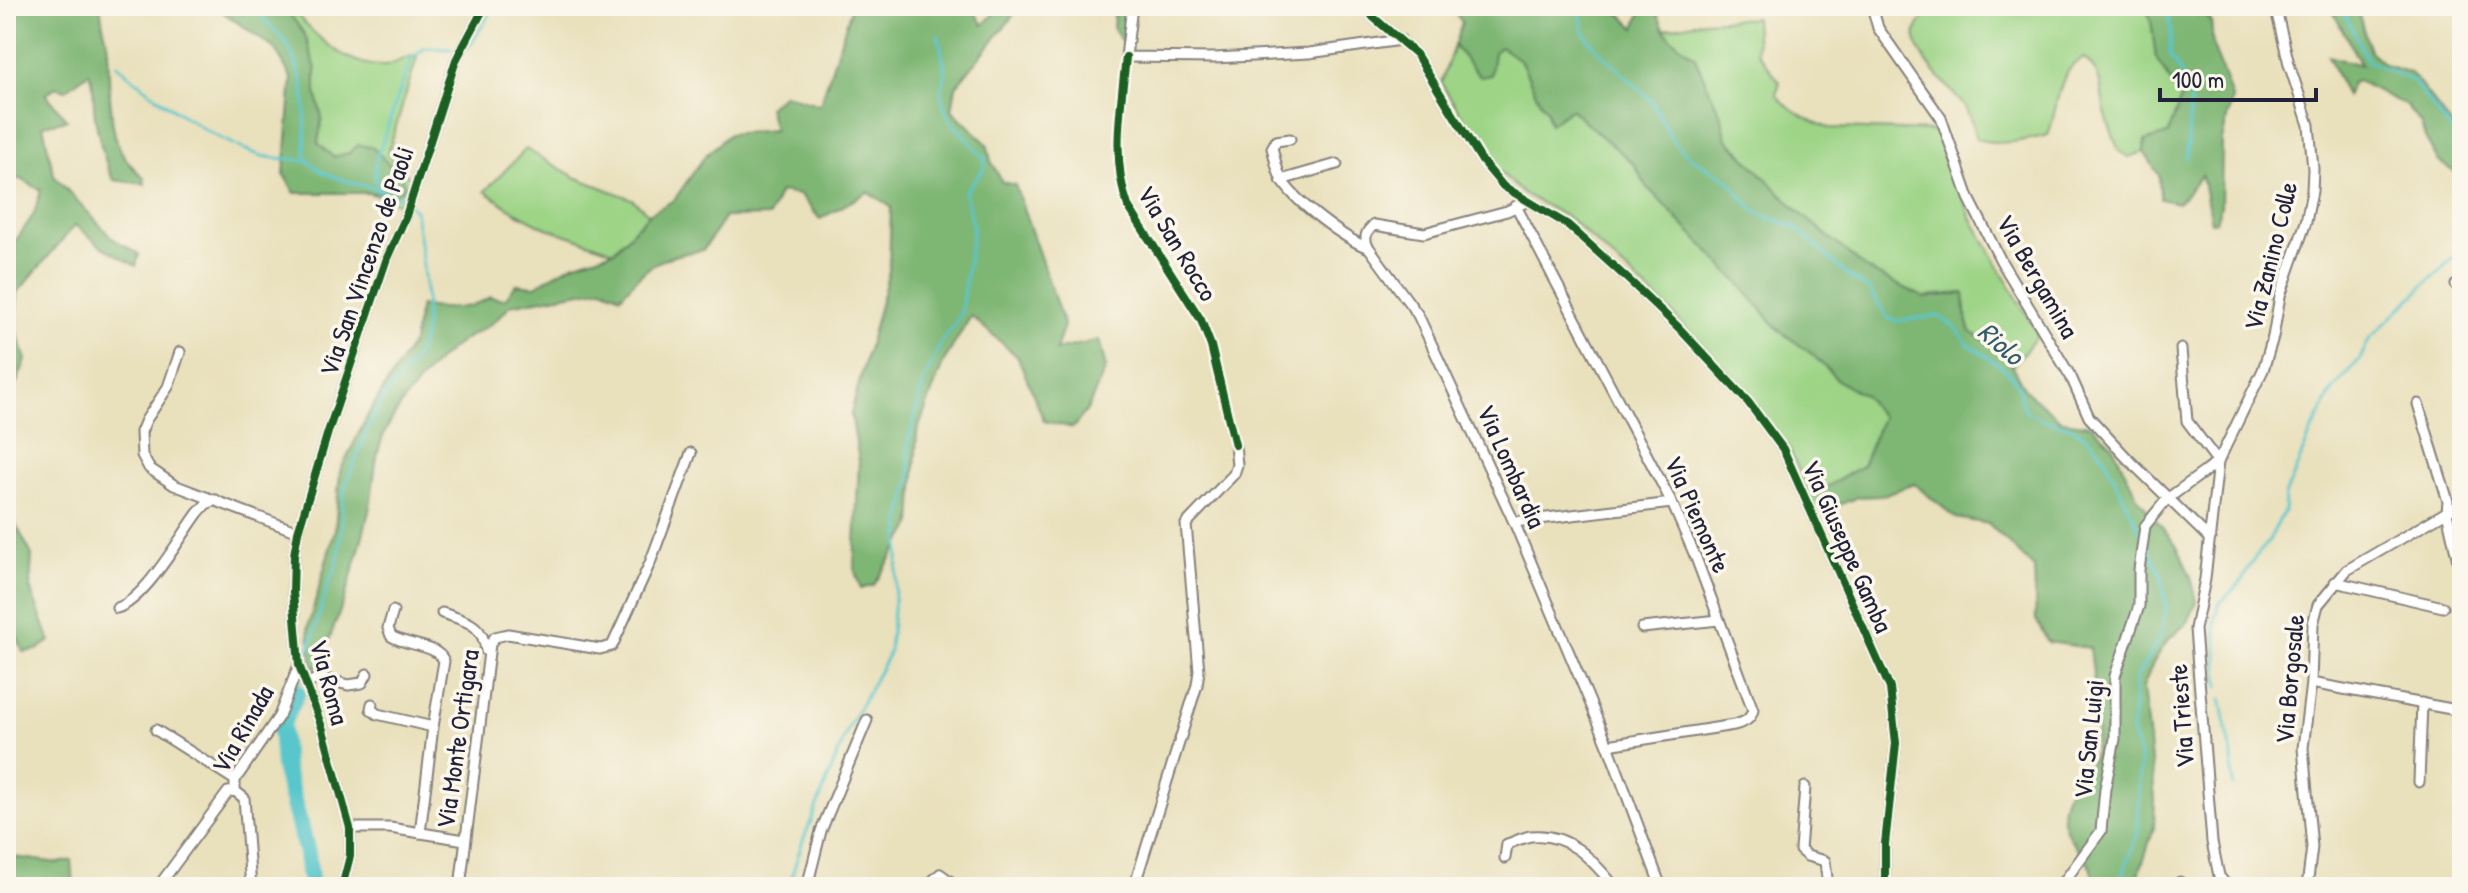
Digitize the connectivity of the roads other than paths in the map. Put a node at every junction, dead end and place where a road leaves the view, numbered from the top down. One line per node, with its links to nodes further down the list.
1 (483, 6): 24 (street, Via San Vincenzo de Paoli)
2 (1132, 6): 6 (street)
3 (1366, 6): 6 (street, Via Giuseppe Gamba)
4 (1872, 6): 18 (street, Via Bergamina)
5 (2275, 6): 17 (street, Via Zanino Colle)
6 (1401, 40): 10 (street, Via Giuseppe Gamba)
7 (1290, 139): 9 (street)
8 (1337, 164): 9 (street)
9 (1281, 180): 11 (street)
10 (1521, 204): 11 (street); 20 (street, Via Piemonte); 65 (street, Via Giuseppe Gamba)
11 (1369, 248): 23 (street, Via Lombardia)
12 (2181, 349): 17 (street)
13 (180, 352): 19 (street)
14 (2418, 404): 22 (street)
15 (1235, 445): 61 (street)
16 (691, 453): 35 (street, Via Monte Ortigara)
17 (2218, 462): 18 (street, Via Zanino Colle); 25 (street, Via Zanino Colle)
18 (2167, 499): 25 (street, Via Bergamina); 66 (street, Via San Luigi)
19 (216, 500): 24 (street); 30 (street)
20 (1672, 503): 23 (street); 33 (street, Via Piemonte)
21 (2462, 503): 22 (street, Via Borgosale)
22 (2447, 512): 26 (street); 28 (street, Via Borgosale)
23 (1514, 522): 46 (street, Via Lombardia)
24 (298, 532): 36 (street, Via Roma)
25 (2210, 539): 67 (street, Via Trieste)
26 (2461, 564): 27 (street)
27 (2462, 579)
28 (2335, 582): 29 (street); 38 (street, Via Borgosale)
29 (2443, 607)
30 (117, 608)
31 (393, 611): 44 (street)
32 (442, 613): 35 (street)
33 (1719, 620): 34 (street); 46 (street, Via Piemonte)
34 (1642, 628)
35 (486, 655): 52 (street, Via Monte Ortigara)
36 (299, 666): 39 (street, Via Roma); 48 (street, Via Rinada)
37 (367, 674): 39 (street)
38 (2311, 683): 40 (street); 68 (street, Via Borgosale)
39 (306, 684): 50 (street, Via Roma)
40 (2422, 703): 42 (street); 47 (street)
41 (372, 704): 44 (street)
42 (2462, 711)
43 (867, 720): 58 (street)
44 (433, 727): 51 (street)
45 (156, 730): 48 (street)
46 (1608, 745): 63 (street, Via Lombardia)
47 (2419, 782)
48 (235, 785): 54 (street, Via Rinada); 55 (street)
49 (1805, 787): 64 (street)
50 (350, 828): 51 (street); 56 (street, Via Roma)
51 (420, 833): 52 (street)
52 (465, 840): 57 (street, Via Monte Ortigara)
53 (1505, 858): 62 (street)
54 (158, 887)
55 (251, 887)
56 (342, 887)
57 (460, 887)
58 (807, 887)
59 (926, 887): 60 (street)
60 (958, 887)
61 (1134, 887)
62 (1615, 887)
63 (1661, 887)
64 (1828, 887)
65 (1885, 887)
66 (2060, 887)
67 (2228, 887)
68 (2307, 887)

